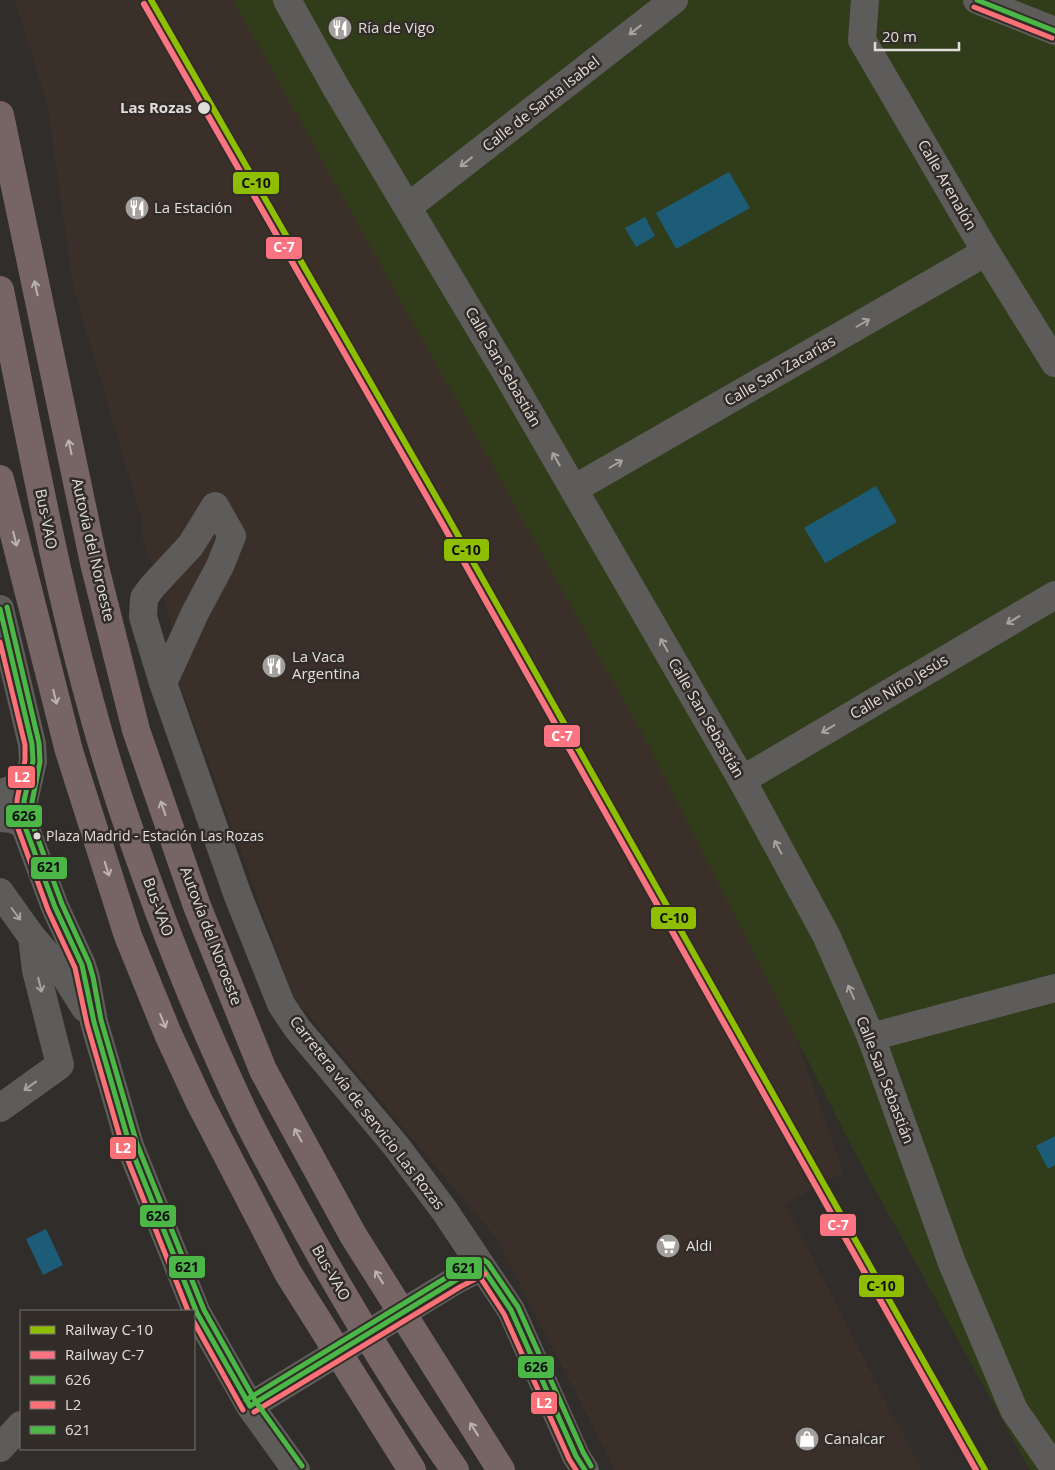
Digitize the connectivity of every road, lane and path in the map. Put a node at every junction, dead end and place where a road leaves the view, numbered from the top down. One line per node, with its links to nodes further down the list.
1 (287, 0): 7 (street, Calle San Sebastián)
2 (674, 0): 7 (street, Calle de Santa Isabel, one-way to 7)
3 (864, 0): 8 (street, Calle Arenalón)
4 (977, 0): 5 (street)
5 (1055, 32)
6 (0, 115): 36 (highway, Autovía del Noroeste, one-way to 6)
7 (408, 207): 12 (street, Calle San Sebastián, one-way to 7)
8 (986, 252): 10 (street, Calle Arenalón); 12 (street, Calle San Zacarías, one-way to 8)
9 (0, 290): 35 (highway, Bus-VAO)
10 (1055, 363)
11 (0, 479): 34 (highway, one-way to 34)
12 (574, 489): 17 (street, Calle San Sebastián, one-way to 12)
13 (1055, 595): 17 (street, Calle Niño Jesús, one-way to 17)
14 (0, 609): 16 (street)
15 (164, 683): 15 (street, Carretera vía de servicio Las Rozas); 26 (street, Carretera vía de servicio Las Rozas)
16 (29, 777): 18 (street); 19 (street)
17 (742, 780): 24 (street, Calle San Sebastián, one-way to 17)
18 (0, 793)
19 (18, 827): 23 (street)
20 (0, 892): 21 (street, one-way to 21)
21 (32, 937): 23 (street); 25 (street, one-way to 25)
22 (1055, 988): 24 (street)
23 (94, 1022): 27 (street)
24 (871, 1037): 32 (street, Calle San Sebastián)
25 (0, 1108)
26 (482, 1267): 29 (street); 37 (street, Carretera vía de servicio Las Rozas)
27 (194, 1310)
28 (196, 1314): 29 (street)
29 (250, 1406): 33 (street)
30 (20, 1426): 31 (street)
31 (0, 1448)
32 (1055, 1469)
33 (296, 1470)
34 (412, 1470)
35 (455, 1470)
36 (501, 1470)
37 (584, 1470)

